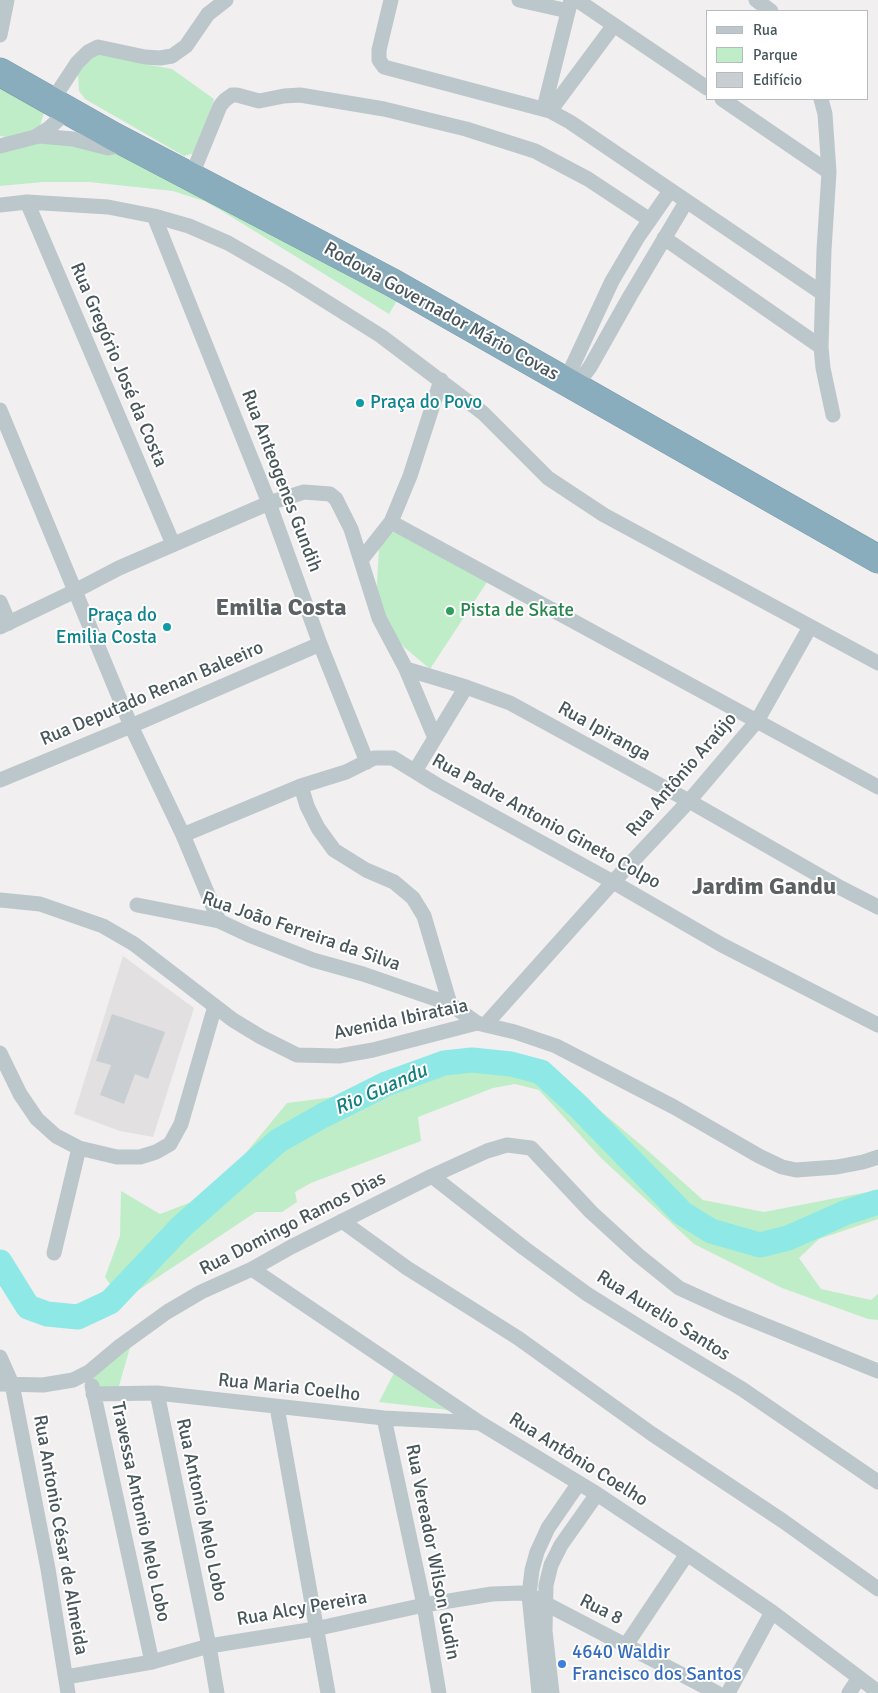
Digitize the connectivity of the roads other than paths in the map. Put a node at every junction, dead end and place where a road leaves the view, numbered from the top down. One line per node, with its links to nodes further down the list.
1 (7, 0): 9 (street)
2 (226, 0): 14 (street)
3 (391, 0): 15 (street)
4 (520, 0): 6 (street)
5 (756, 0): 7 (street)
6 (572, 4): 8 (street); 15 (street)
7 (770, 10)
8 (614, 25): 11 (street); 15 (street)
9 (0, 35)
10 (0, 72): 14 (highway, Rodovia Governador Mário Covas)
11 (706, 87)
12 (723, 100): 19 (street)
13 (821, 100): 19 (street)
14 (60, 106): 16 (street); 17 (highway, Rodovia Governador Mário Covas)
15 (547, 109): 21 (street)
16 (35, 137): 17 (street); 18 (street)
17 (128, 143): 20 (highway, Rodovia Governador Mário Covas)
18 (0, 146)
19 (829, 172): 29 (street)
20 (191, 177): 26 (street); 32 (highway, Rodovia Governador Mário Covas)
21 (670, 191): 23 (street); 26 (street)
22 (27, 202): 24 (street); 25 (street); 37 (street, Rua Gregório José da Costa)
23 (686, 202): 28 (street); 29 (street)
24 (0, 205)
25 (154, 216): 31 (street); 35 (street, Rua Anteogenes Gundih)
26 (650, 220): 27 (street)
27 (638, 237): 28 (street); 32 (street)
28 (660, 244): 30 (street); 32 (street)
29 (822, 293): 30 (street)
30 (822, 347): 33 (street)
31 (441, 380): 36 (street); 43 (street)
32 (570, 385): 38 (highway, Rodovia Governador Mário Covas)
33 (833, 415)
34 (2, 419): 40 (street)
35 (269, 503): 37 (street); 39 (street); 44 (street, Rua Anteogenes Gundih)
36 (391, 522): 39 (street); 48 (street)
37 (173, 544): 40 (street)
38 (878, 559)
39 (361, 560): 46 (street)
40 (75, 592): 42 (street); 49 (street)
41 (0, 602): 42 (street)
42 (4, 625)
43 (810, 627): 45 (street); 48 (street, Rua Antônio Araújo)
44 (320, 644): 49 (street, Rua Deputado Renan Baleeiro); 51 (street, Rua Anteogenes Gundih)
45 (878, 664)
46 (406, 669): 47 (street, Rua Ipiranga); 50 (street)
47 (466, 687): 50 (street); 56 (street, Rua Ipiranga)
48 (757, 721): 55 (street); 56 (street, Rua Antônio Araújo)
49 (131, 726): 53 (street, Rua Deputado Renan Baleeiro); 57 (street)
50 (435, 738): 52 (street)
51 (367, 762): 52 (street, Rua Padre Antonio Gineto Colpo); 54 (street, Rua Padre Antonio Gineto Colpo)
52 (415, 771): 58 (street, Rua Padre Antonio Gineto Colpo)
53 (0, 780)
54 (301, 786): 57 (street, Rua Padre Antonio Gineto Colpo); 63 (street)
55 (878, 787)
56 (689, 801): 58 (street, Rua Antônio Araújo); 61 (street, Rua Ipiranga)
57 (183, 835): 62 (street)
58 (613, 882): 65 (street, Rua Antônio Araújo); 66 (street, Rua Padre Antonio Gineto Colpo)
59 (0, 900): 64 (street, Avenida Ibirataia)
60 (137, 905): 62 (street, Rua João Ferreira da Silva)
61 (878, 907)
62 (219, 921): 63 (street, Rua João Ferreira da Silva)
63 (450, 1004): 65 (street, Rua João Ferreira da Silva)
64 (215, 1006): 65 (street, Avenida Ibirataia); 68 (street)
65 (481, 1024): 69 (street, Avenida Ibirataia)
66 (878, 1025)
67 (0, 1054): 68 (street)
68 (79, 1148): 72 (street)
69 (878, 1157)
70 (432, 1176): 71 (street, Rua Domingo Ramos Dias); 75 (street, Rua Domingo Ramos Dias); 83 (street, Rua Aurelio Santos)
71 (342, 1221): 73 (street, Rua Domingo Ramos Dias); 87 (street)
72 (54, 1253)
73 (252, 1269): 76 (street, Rua Domingo Ramos Dias); 82 (street, Rua Antônio Coelho)
74 (0, 1357): 77 (street, Rua Antonio César de Almeida)
75 (878, 1371)
76 (89, 1372): 77 (street, Rua Domingo Ramos Dias); 79 (street, Travessa Antonio Melo Lobo)
77 (6, 1384): 96 (street, Rua Antonio César de Almeida)
78 (157, 1393): 79 (street, Rua Maria Coelho); 80 (street, Rua Maria Coelho); 94 (street, Rua Antonio Melo Lobo)
79 (93, 1394): 95 (street, Travessa Antonio Melo Lobo)
80 (277, 1407): 81 (street, Rua Maria Coelho); 92 (street)
81 (384, 1418): 82 (street, Rua Maria Coelho); 90 (street, Rua Vereador Wilson Gudin)
82 (480, 1423): 84 (street, Rua Antônio Coelho)
83 (878, 1482)
84 (579, 1483): 85 (street, Rua Antônio Coelho); 88 (street)
85 (597, 1494): 86 (street, Rua Antônio Coelho); 89 (street)
86 (687, 1554): 91 (street, Rua Antônio Coelho); 93 (street)
87 (878, 1589)
88 (529, 1595): 89 (street, Rua Alcy Pereira); 90 (street, Rua Alcy Pereira); 103 (street)
89 (545, 1604): 93 (street, Rua 8); 104 (street)
90 (424, 1606): 92 (street, Rua Alcy Pereira); 102 (street, Rua Vereador Wilson Gudin)
91 (772, 1612): 97 (street, Rua Antônio Coelho); 106 (street)
92 (316, 1629): 94 (street, Rua Alcy Pereira); 101 (street)
93 (626, 1645): 105 (street, Rua 8)
94 (209, 1646): 95 (street, Rua Alcy Pereira); 100 (street, Rua Antonio Melo Lobo)
95 (152, 1662): 96 (street, Rua Alcy Pereira)
96 (66, 1677): 99 (street, Rua Antonio César de Almeida)
97 (860, 1678): 98 (street, Rua Antônio Coelho); 107 (street)
98 (878, 1692)
99 (68, 1693)
100 (217, 1693)
101 (328, 1693)
102 (439, 1693)
103 (539, 1693)
104 (552, 1693)
105 (717, 1693)
106 (728, 1693)
107 (849, 1693)

